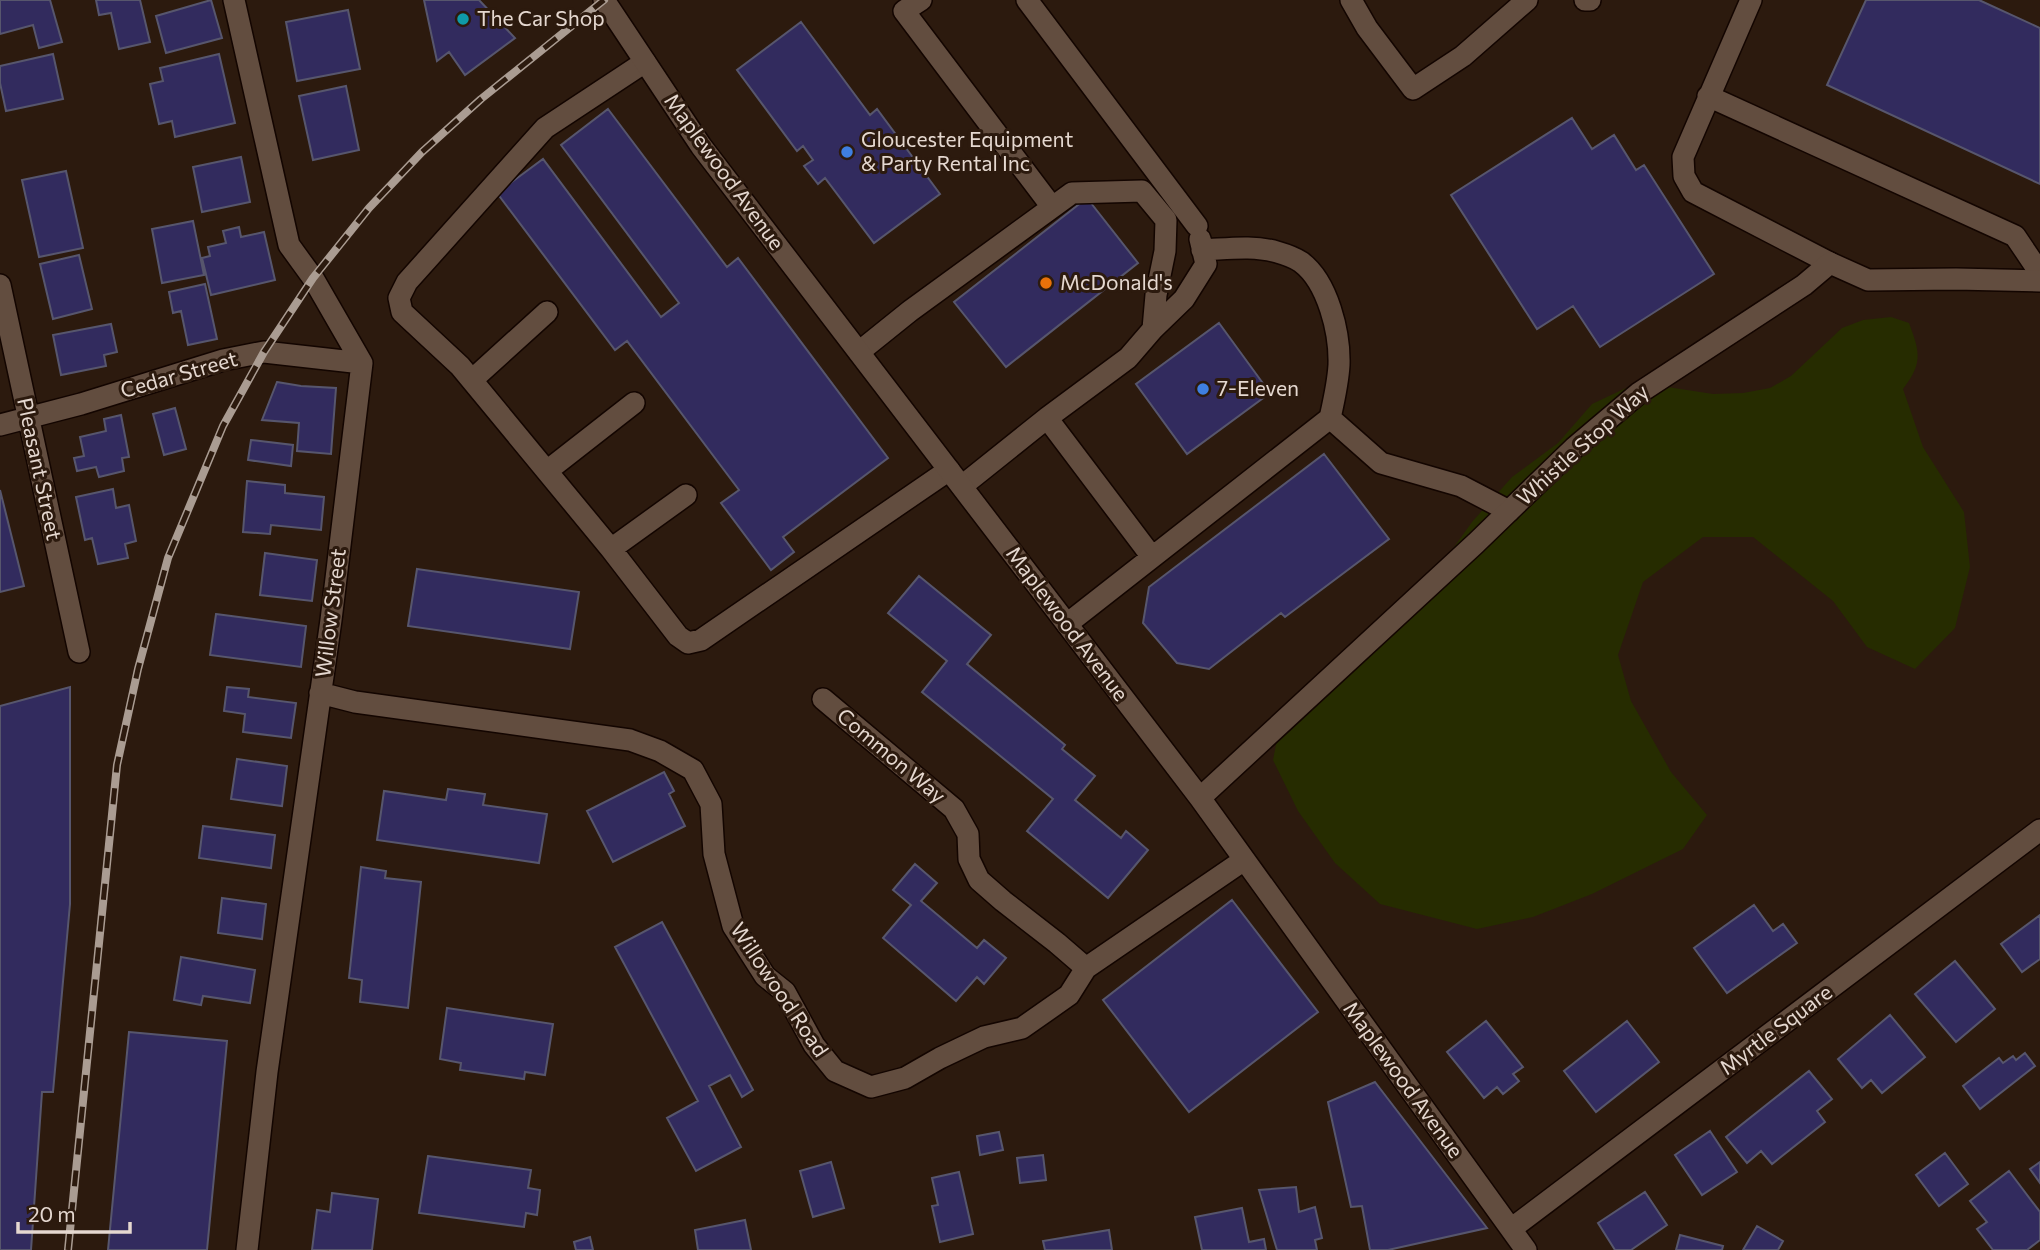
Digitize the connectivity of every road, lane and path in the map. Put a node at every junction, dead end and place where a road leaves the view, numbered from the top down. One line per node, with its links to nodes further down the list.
1 (234, 0): 21 (street)
2 (604, 0): 8 (street, Maplewood Avenue)
3 (921, 0): 10 (street)
4 (1027, 0): 12 (street)
5 (1351, 0): 6 (street)
6 (1527, 0)
7 (1751, 0): 9 (street)
8 (645, 62): 20 (street, Maplewood Avenue); 22 (street)
9 (1708, 96): 14 (street); 15 (street)
10 (1052, 207): 11 (street); 20 (street)
11 (1166, 220): 12 (street); 19 (street)
12 (1197, 226): 13 (street)
13 (1202, 250): 19 (street); 26 (street)
14 (1830, 263): 16 (street); 31 (street, Whistle Stop Way)
15 (2040, 273)
16 (2040, 281)
17 (0, 285): 24 (street, Pleasant Street)
18 (547, 312): 22 (street)
19 (1153, 329): 25 (street)
20 (859, 352): 29 (street, Maplewood Avenue)
21 (362, 363): 24 (street, Cedar Street); 36 (street, Willow Street)
22 (472, 380): 28 (street)
23 (634, 402): 28 (street)
24 (29, 418): 27 (street, Cedar Street); 35 (street, Pleasant Street)
25 (1047, 418): 29 (street); 33 (street)
26 (1330, 418): 31 (street); 33 (street)
27 (0, 425)
28 (547, 471): 32 (street)
29 (955, 478): 32 (street); 34 (street, Maplewood Avenue)
30 (686, 495): 32 (street)
31 (1509, 511): 38 (street, Whistle Stop Way)
32 (611, 549)
33 (1152, 557): 34 (street)
34 (1067, 624): 38 (street, Maplewood Avenue)
35 (79, 652)
36 (320, 693): 41 (street, Willowood Road); 43 (street, Willow Street)
37 (823, 699): 41 (street, Common Way)
38 (1200, 798): 40 (street, Maplewood Avenue)
39 (2040, 830): 42 (street, Myrtle Square)
40 (1244, 860): 41 (street, Willowood Road); 42 (street, Maplewood Avenue)
41 (1086, 968)
42 (1511, 1229): 44 (street, Maplewood Avenue)
43 (247, 1250)
44 (1527, 1250)

